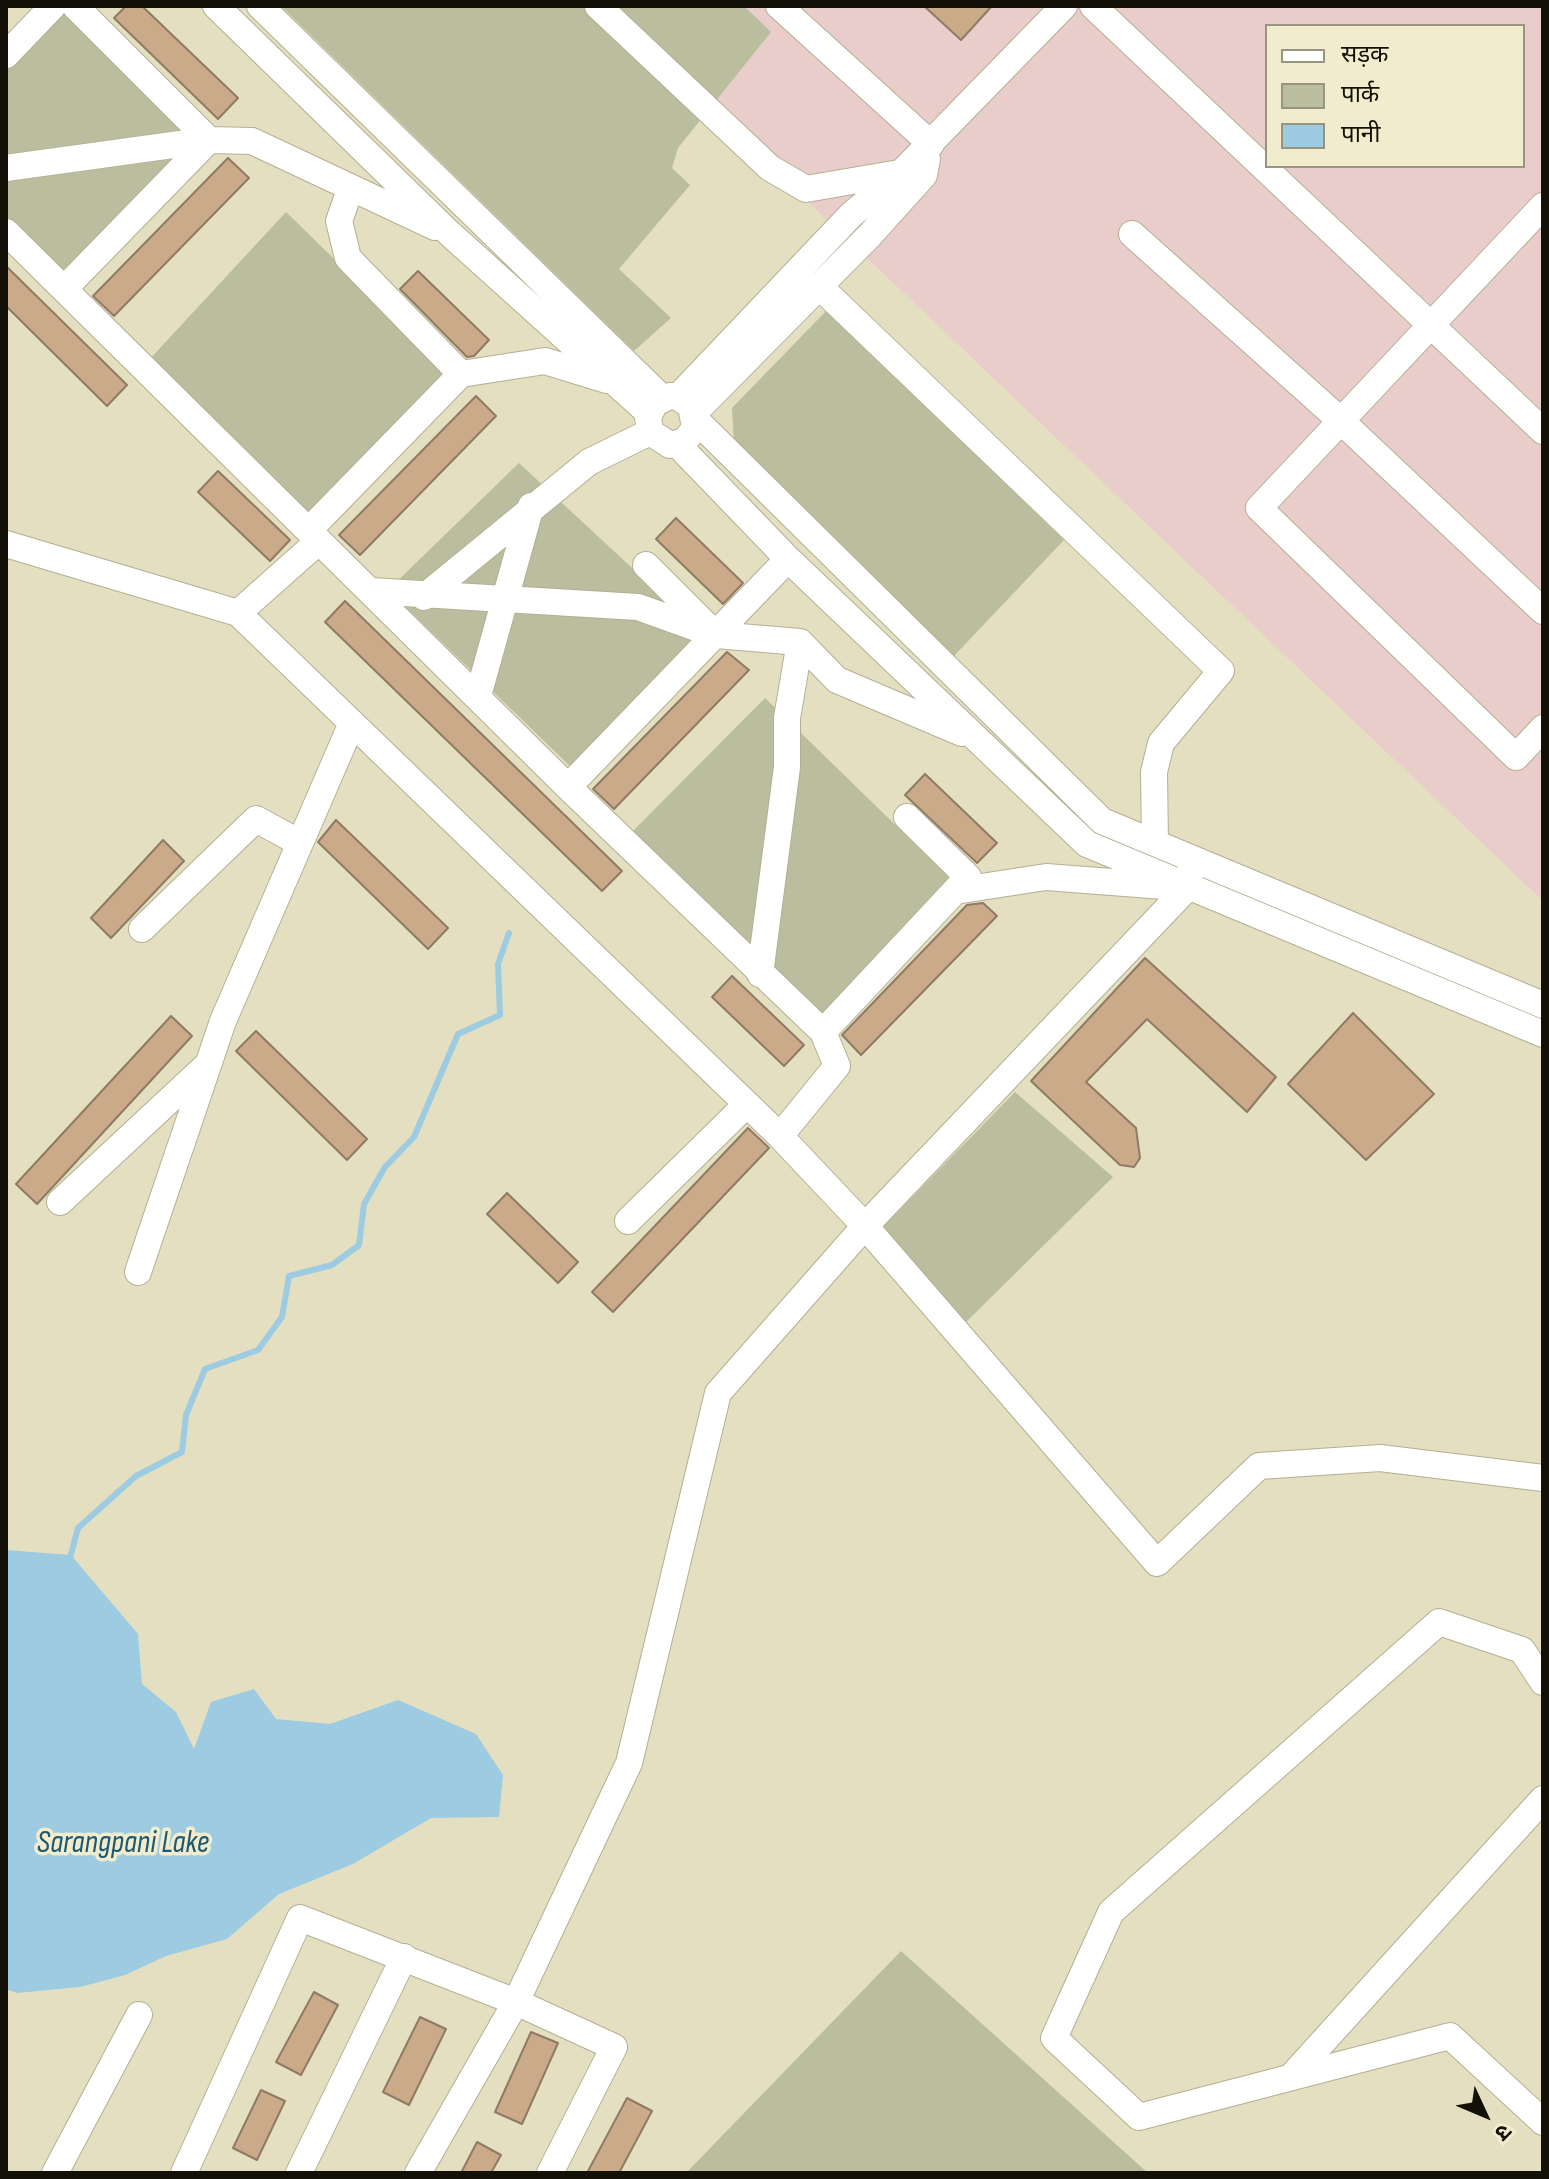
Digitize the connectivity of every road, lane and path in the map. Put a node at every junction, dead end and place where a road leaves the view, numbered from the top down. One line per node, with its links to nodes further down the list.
1 (53, 6): 9 (street)
2 (75, 6): 10 (street)
3 (216, 6): 17 (street)
4 (260, 6): 24 (street)
5 (598, 6): 13 (street)
6 (779, 6): 11 (street)
7 (1064, 6): 11 (street)
8 (1093, 6): 21 (street)
9 (7, 53)
10 (209, 140): 12 (street); 14 (street); 20 (street)
11 (931, 144): 13 (street); 19 (street)
12 (6, 168)
13 (902, 172): 24 (street)
14 (350, 190): 17 (street); 22 (street)
15 (1543, 206): 21 (street)
16 (6, 232): 20 (street)
17 (449, 233): 23 (street)
18 (1132, 234): 25 (street)
19 (820, 287): 24 (street); 48 (street)
20 (64, 289): 28 (street)
21 (1428, 325): 25 (street); 26 (street)
22 (461, 374): 23 (street); 28 (street)
23 (615, 382): 24 (street)
24 (672, 412): 27 (street); 30 (street); 31 (street)
25 (1340, 420): 37 (street); 43 (street)
26 (1543, 431)
27 (531, 506): 35 (street); 36 (street)
28 (314, 535): 34 (street); 38 (street)
29 (6, 544): 38 (street)
30 (788, 559): 33 (street); 39 (street)
31 (838, 561): 33 (street); 48 (street)
32 (646, 565): 39 (street)
33 (815, 584): 44 (street)
34 (371, 591): 35 (street); 41 (street)
35 (424, 597): 36 (street)
36 (503, 600): 39 (street); 41 (street)
37 (1543, 611)
38 (238, 613): 42 (street)
39 (716, 635): 40 (street); 45 (street)
40 (800, 642): 44 (street); 53 (street)
41 (478, 696): 45 (street)
42 (352, 723): 47 (street); 58 (street)
43 (1543, 728)
44 (979, 741): 50 (street)
45 (568, 787): 53 (street)
46 (907, 817): 51 (street)
47 (300, 843): 52 (street); 57 (street)
48 (1155, 843): 49 (street)
49 (1192, 859): 50 (street); 54 (street)
50 (1188, 887): 51 (street); 56 (street); 62 (street)
51 (955, 891): 55 (street)
52 (142, 929)
53 (760, 974): 55 (street)
54 (1543, 1005)
55 (823, 1032): 59 (street)
56 (1543, 1034)
57 (208, 1064): 60 (street); 63 (street)
58 (747, 1104): 59 (street); 61 (street)
59 (780, 1136): 62 (street)
60 (60, 1202)
61 (628, 1221)
62 (865, 1226): 64 (street); 68 (street)
63 (138, 1272)
64 (1543, 1478)
65 (1543, 1682): 70 (street)
66 (1543, 1799): 70 (street)
67 (404, 1957): 68 (street); 73 (street); 74 (street)
68 (516, 2002): 75 (street); 76 (street)
69 (139, 2015): 72 (street)
70 (1291, 2077): 71 (street)
71 (1543, 2122)
72 (55, 2173)
73 (184, 2173)
74 (299, 2173)
75 (418, 2173)
76 (550, 2173)

